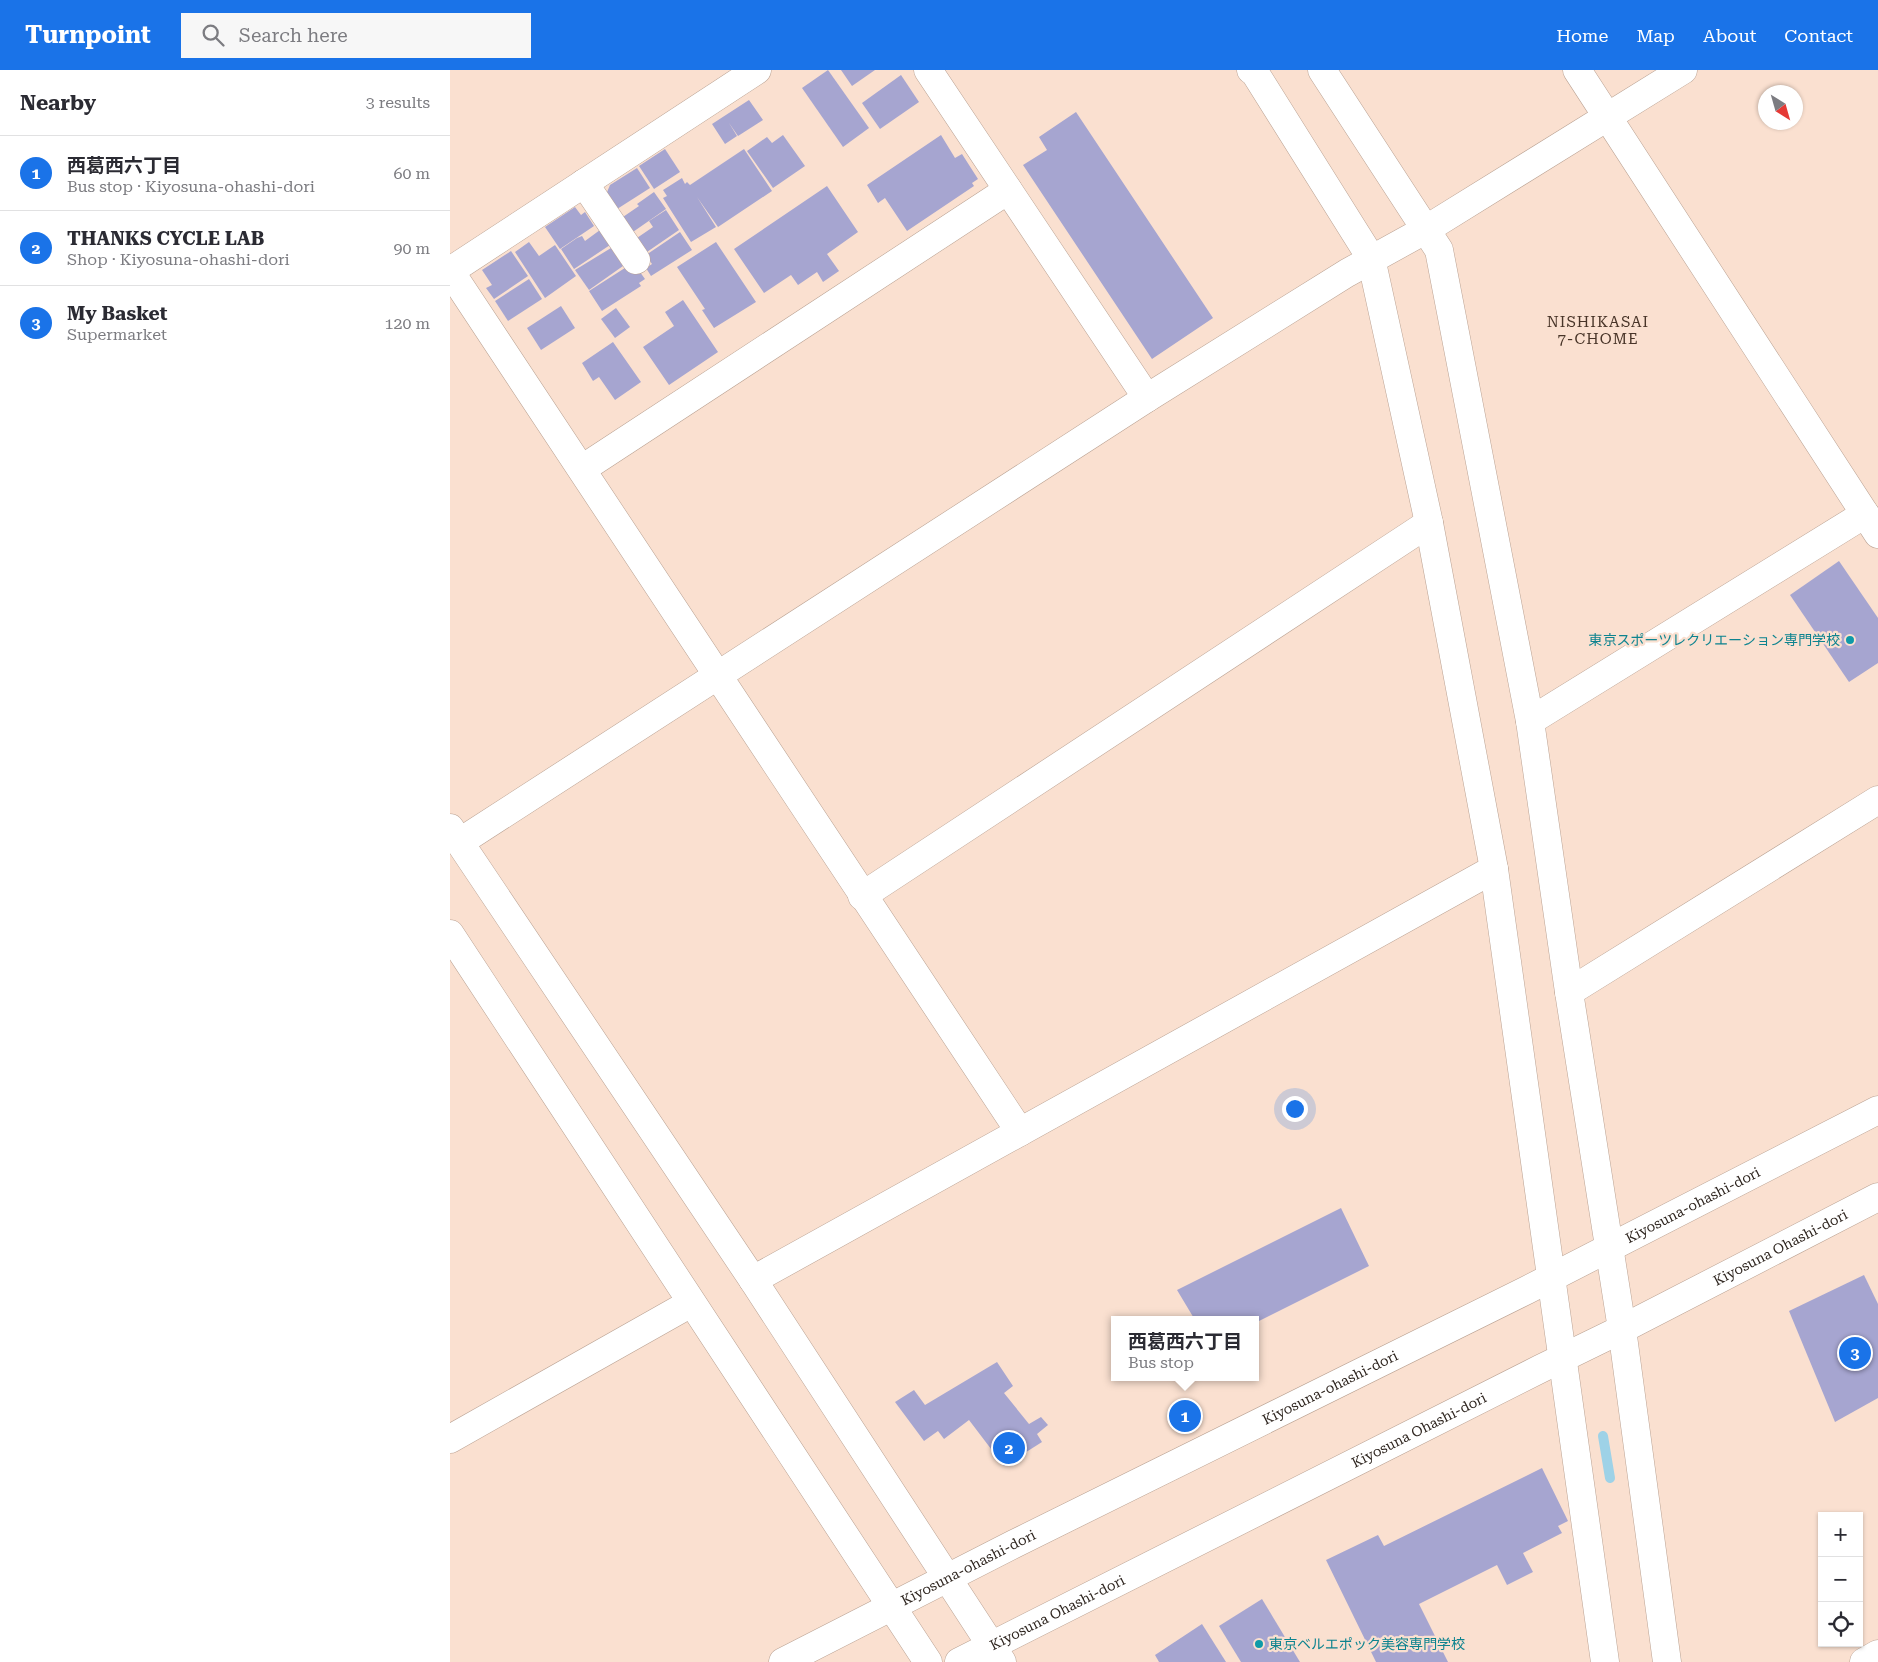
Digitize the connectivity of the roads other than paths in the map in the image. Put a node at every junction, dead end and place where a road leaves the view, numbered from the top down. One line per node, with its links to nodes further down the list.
1 (757, 70): 8 (street)
2 (928, 70): 9 (street)
3 (1251, 70): 11 (street)
4 (1322, 70): 10 (street)
5 (1577, 70): 7 (street)
6 (1683, 70): 7 (street)
7 (1607, 117): 10 (street); 17 (street)
8 (584, 183): 12 (street); 13 (street)
9 (1008, 190): 14 (street); 15 (street)
10 (1425, 230): 11 (street); 19 (street)
11 (1372, 258): 14 (street); 16 (street)
12 (636, 260)
13 (450, 271): 15 (street)
14 (1147, 398): 18 (street)
15 (582, 469): 18 (street)
16 (1429, 523): 22 (street); 23 (street)
17 (1871, 524): 19 (street)
18 (718, 675): 21 (street); 23 (street)
19 (1530, 721): 25 (street)
20 (1878, 800): 25 (street)
21 (455, 835): 31 (street)
22 (1494, 869): 27 (street); 30 (street)
23 (862, 896): 27 (street)
24 (450, 934): 32 (street)
25 (1569, 992): 29 (street)
26 (1878, 1110): 29 (street, Kiyosuna-ohashi-dori)
27 (1020, 1132): 31 (street)
28 (1878, 1196): 33 (street, Kiyosuna Ohashi-dori)
29 (1610, 1247): 30 (street, Kiyosuna-ohashi-dori); 33 (street)
30 (1552, 1278): 34 (street); 36 (street, Kiyosuna-ohashi-dori)
31 (753, 1280): 36 (street)
32 (691, 1304): 35 (street); 37 (street)
33 (1622, 1329): 34 (street, Kiyosuna Ohashi-dori); 44 (street)
34 (1562, 1359): 38 (street, Kiyosuna Ohashi-dori); 43 (street)
35 (450, 1439)
36 (947, 1577): 37 (street, Kiyosuna-ohashi-dori); 38 (street)
37 (890, 1606): 40 (street, Kiyosuna-ohashi-dori); 41 (street)
38 (997, 1654): 42 (street, Kiyosuna Ohashi-dori)
39 (1878, 1654): 45 (street)
40 (783, 1662)
41 (928, 1662)
42 (959, 1662)
43 (1605, 1662)
44 (1667, 1662)
45 (1864, 1662)

